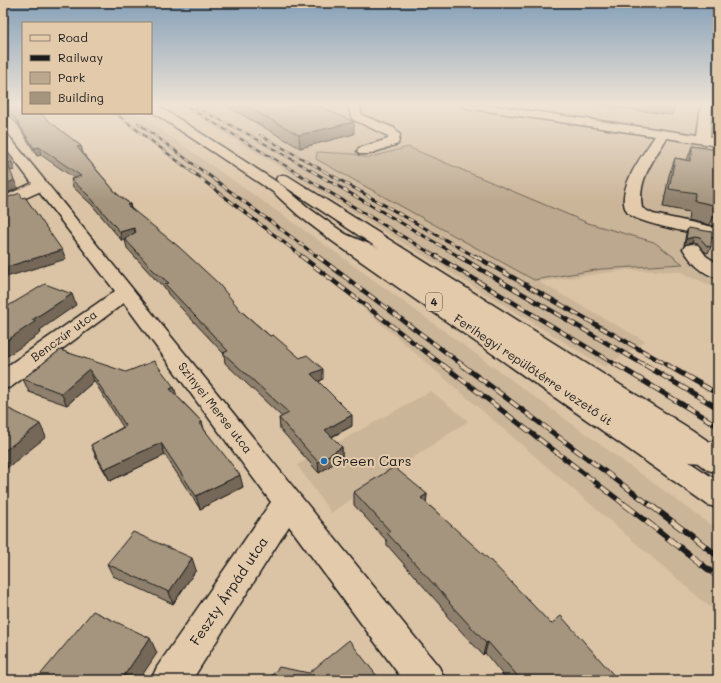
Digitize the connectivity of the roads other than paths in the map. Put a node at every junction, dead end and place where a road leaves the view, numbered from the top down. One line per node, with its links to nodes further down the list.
1 (3, 137): 11 (main road, Szinyei Merse utca)
2 (198, 137): 14 (main road, Ferihegyi repülőtérre vezető út / 4)
3 (216, 137): 19 (main road, Ferihegyi repülőtérre vezető út / 4)
4 (394, 137): 10 (main road)
5 (661, 137): 15 (main road)
6 (682, 137): 8 (main road)
7 (703, 137): 8 (main road)
8 (703, 140): 9 (main road)
9 (718, 142)
10 (364, 151)
11 (41, 185): 12 (main road); 17 (main road, Szinyei Merse utca)
12 (3, 203)
13 (718, 233): 15 (main road)
14 (338, 236): 19 (main road); 20 (main road, Ferihegyi repülőtérre vezető út / 4)
15 (693, 238): 16 (main road)
16 (718, 272)
17 (126, 292): 18 (main road, Benczúr utca); 21 (main road, Szinyei Merse utca)
18 (3, 381)
19 (714, 456)
20 (718, 496)
21 (288, 502): 22 (main road, Feszty Árpád utca); 23 (main road, Szinyei Merse utca)
22 (170, 680)
23 (426, 680)

